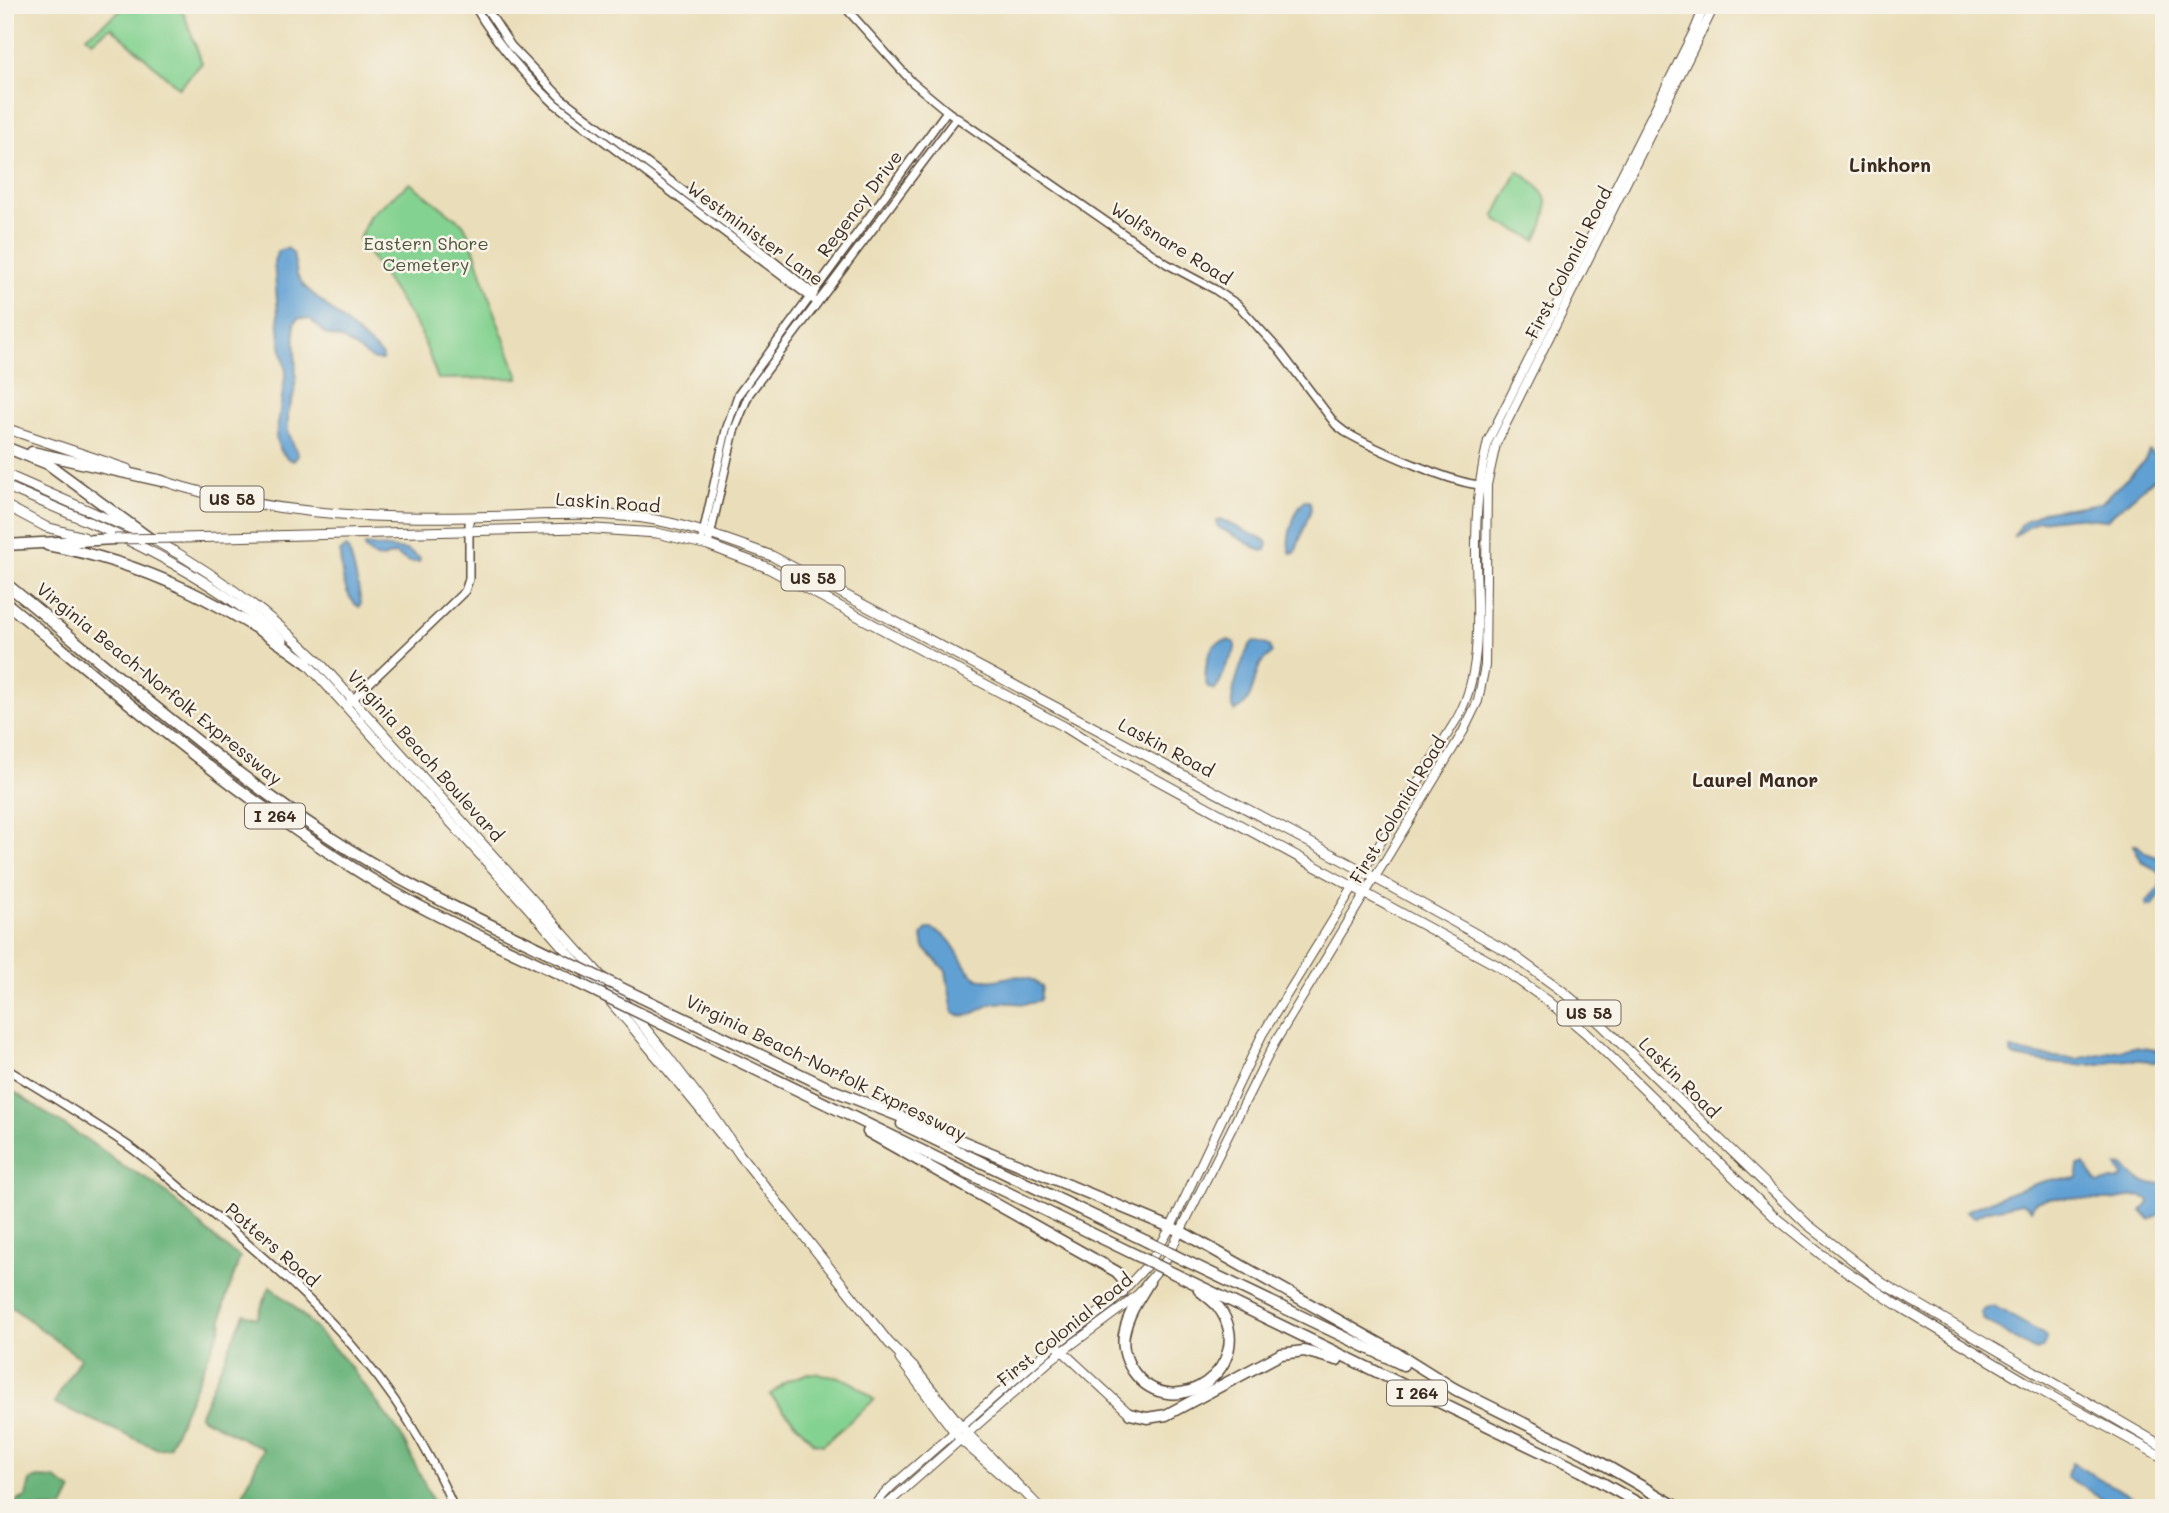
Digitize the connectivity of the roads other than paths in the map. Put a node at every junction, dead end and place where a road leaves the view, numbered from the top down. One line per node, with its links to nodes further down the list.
1 (474, 5): 8 (street, Westminister Lane)
2 (484, 5): 8 (street, Westminister Lane)
3 (844, 5): 6 (street, Wolfsnare Road)
4 (1704, 5): 14 (main road, First Colonial Road)
5 (1715, 5): 14 (main road, First Colonial Road)
6 (947, 111): 7 (street, Wolfsnare Road); 8 (street, Regency Drive)
7 (957, 117): 9 (street, Regency Drive); 14 (street, Wolfsnare Road)
8 (811, 295): 9 (street, Westminister Lane); 19 (street, Regency Drive)
9 (818, 301): 19 (street, Regency Drive)
10 (5, 428): 13 (main road, Laskin Road / US 58)
11 (5, 447): 13 (highway); 20 (highway)
12 (5, 474): 20 (main road, Virginia Beach Boulevard)
13 (162, 481): 17 (main road, Laskin Road / US 58)
14 (1483, 485): 29 (main road, First Colonial Road); 30 (main road, First Colonial Road)
15 (5, 486): 27 (main road, Virginia Beach Boulevard)
16 (5, 505): 21 (main road, US 58)
17 (469, 517): 18 (street); 19 (main road, Laskin Road / US 58)
18 (469, 530): 21 (main road, Laskin Road / US 58, bridge); 24 (main road, Laskin Road / US 58); 28 (street)
19 (708, 532): 24 (street, Regency Drive); 29 (main road, Laskin Road / US 58)
20 (149, 538): 28 (main road, Virginia Beach Boulevard)
21 (114, 539): 23 (highway)
22 (5, 545): 23 (highway)
23 (47, 545): 27 (highway)
24 (704, 545): 31 (main road, Laskin Road / US 58)
25 (5, 583): 35 (highway, Virginia Beach-Norfolk Expressway / I 264, bridge)
26 (5, 602): 34 (highway, Virginia Beach-Norfolk Expressway / I 264, bridge)
27 (307, 663): 28 (main road, Virginia Beach Boulevard)
28 (349, 702): 51 (main road, Virginia Beach Boulevard)
29 (1363, 871): 30 (main road, Laskin Road / US 58); 31 (main road, First Colonial Road)
30 (1375, 878): 32 (main road, First Colonial Road); 46 (main road, Laskin Road / US 58)
31 (1354, 887): 32 (main road, Laskin Road / US 58); 36 (main road, First Colonial Road)
32 (1367, 893): 38 (main road, First Colonial Road); 47 (main road, Laskin Road / US 58)
33 (5, 1068): 54 (street, Potters Road)
34 (761, 1073): 42 (highway, Virginia Beach-Norfolk Expressway / I 264, bridge); 44 (highway)
35 (825, 1087): 40 (highway); 49 (highway, Virginia Beach-Norfolk Expressway / I 264, bridge)
36 (1231, 1099): 37 (main road, First Colonial Road); 38 (main road)
37 (1219, 1126): 39 (main road); 40 (main road, First Colonial Road)
38 (1232, 1129): 39 (main road, First Colonial Road)
39 (1218, 1160): 41 (main road, First Colonial Road)
40 (1171, 1227): 41 (highway); 44 (main road, First Colonial Road)
41 (1182, 1233): 43 (main road, First Colonial Road); 49 (highway)
42 (1186, 1279): 43 (highway); 48 (highway, Virginia Beach-Norfolk Expressway / I 264)
43 (1149, 1282): 45 (main road, First Colonial Road)
44 (1122, 1293): 45 (main road, First Colonial Road)
45 (1058, 1348): 50 (main road); 51 (main road, First Colonial Road)
46 (2037, 1373): 47 (main road); 52 (main road, Laskin Road / US 58)
47 (2031, 1385): 53 (main road, Laskin Road / US 58)
48 (1410, 1389): 50 (highway); 58 (highway, Virginia Beach-Norfolk Expressway / I 264)
49 (1458, 1391): 59 (highway, Virginia Beach-Norfolk Expressway / I 264)
50 (1130, 1414)
51 (960, 1432): 55 (main road, First Colonial Road); 56 (main road, First Colonial Road); 57 (main road, Virginia Beach Boulevard)
52 (2164, 1447)
53 (2164, 1458)
54 (454, 1508)
55 (871, 1508)
56 (883, 1508)
57 (1040, 1508)
58 (1647, 1508)
59 (1679, 1508)

